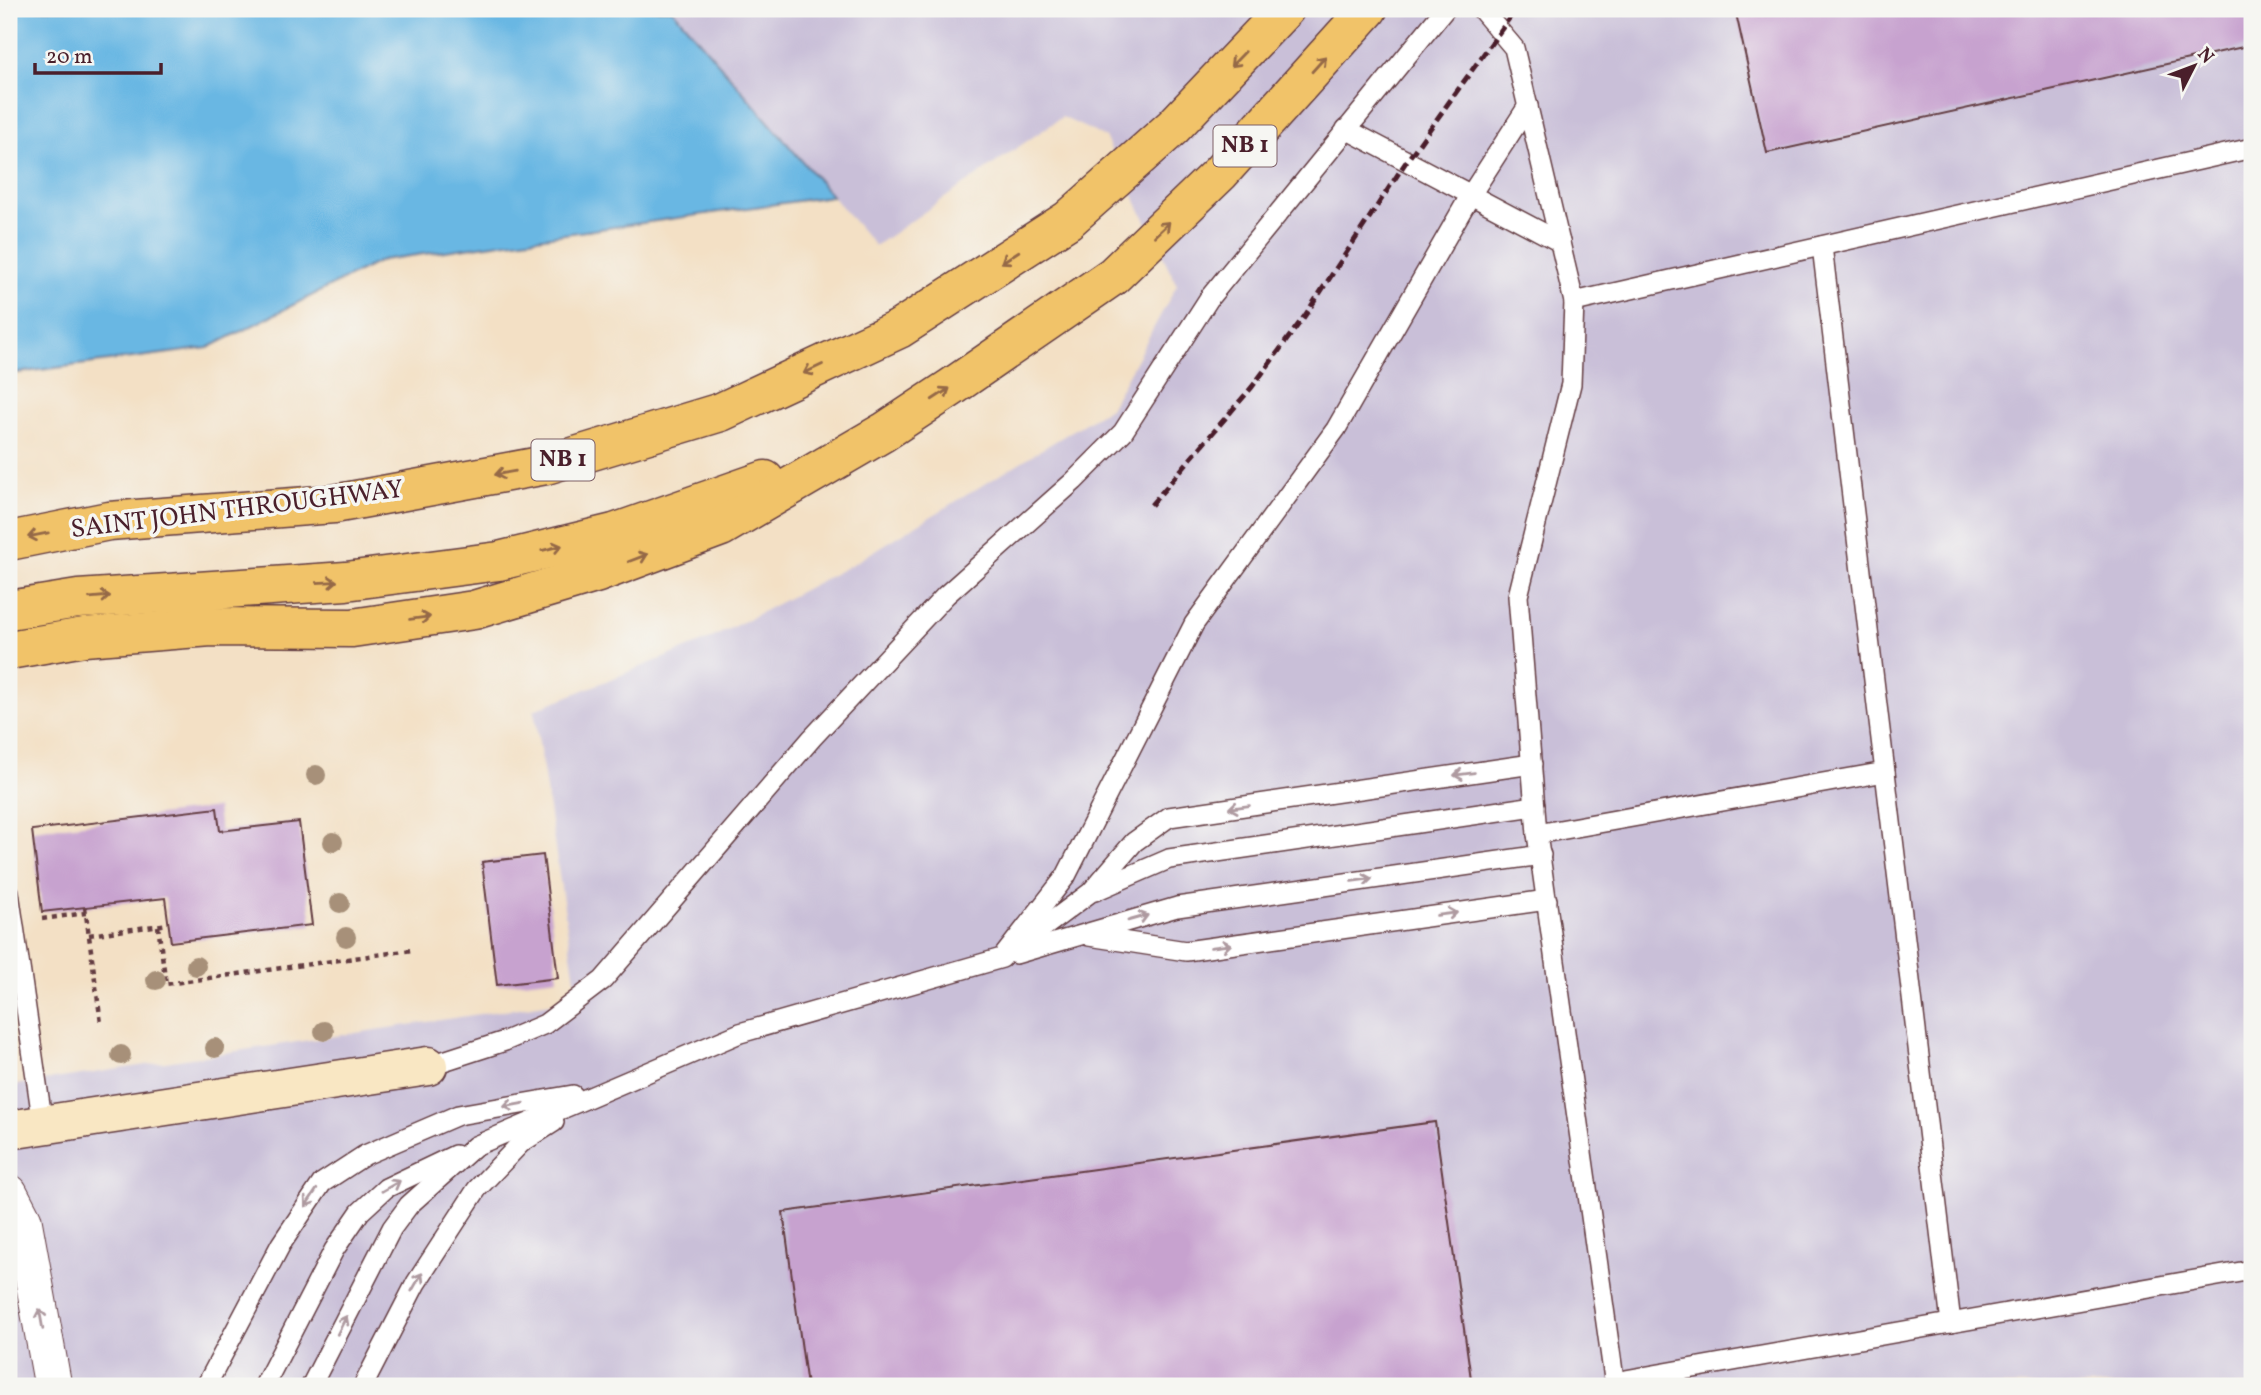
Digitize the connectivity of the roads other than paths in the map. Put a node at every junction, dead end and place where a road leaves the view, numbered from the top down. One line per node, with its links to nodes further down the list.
1 (1284, 9): 13 (highway, SAINT JOHN THROUGHWAY / NB 1, one-way to 13)
2 (1368, 9): 12 (highway, NB 1, one-way to 2)
3 (1445, 9): 6 (lane)
4 (1481, 9): 5 (lane)
5 (1528, 106): 8 (lane); 9 (lane)
6 (1346, 129): 8 (lane); 28 (lane)
7 (2252, 148): 10 (lane)
8 (1470, 195): 9 (lane); 27 (lane)
9 (1560, 242): 11 (lane)
10 (1822, 246): 11 (lane); 19 (lane)
11 (1574, 302): 18 (lane)
12 (884, 432): 14 (highway, NB 1, one-way to 12); 15 (highway, NB 1, one-way to 12)
13 (9, 541)
14 (9, 610)
15 (352, 628): 16 (highway, NB 1); 17 (highway)
16 (9, 650)
17 (9, 674)
18 (1532, 764): 20 (lane); 24 (lane, one-way to 24)
19 (1885, 772): 21 (lane); 34 (lane)
20 (1535, 806): 21 (lane); 24 (lane)
21 (1538, 834): 22 (lane)
22 (1541, 855): 25 (lane); 26 (lane, one-way to 22)
23 (9, 892): 30 (lane)
24 (1091, 892): 27 (lane)
25 (1547, 900): 26 (lane, one-way to 25); 35 (lane)
26 (1081, 934): 27 (lane)
27 (1002, 958): 29 (lane)
28 (428, 1066): 30 (street)
29 (605, 1089): 31 (lane); 37 (lane, one-way to 37); 40 (lane, one-way to 29)
30 (26, 1127)
31 (475, 1146): 38 (lane, one-way to 31); 39 (lane, one-way to 31)
32 (9, 1193): 36 (street, one-way to 32)
33 (2252, 1270): 34 (lane)
34 (1951, 1323): 35 (lane)
35 (1614, 1384)
36 (53, 1386)
37 (206, 1386)
38 (264, 1386)
39 (311, 1386)
40 (363, 1386)

